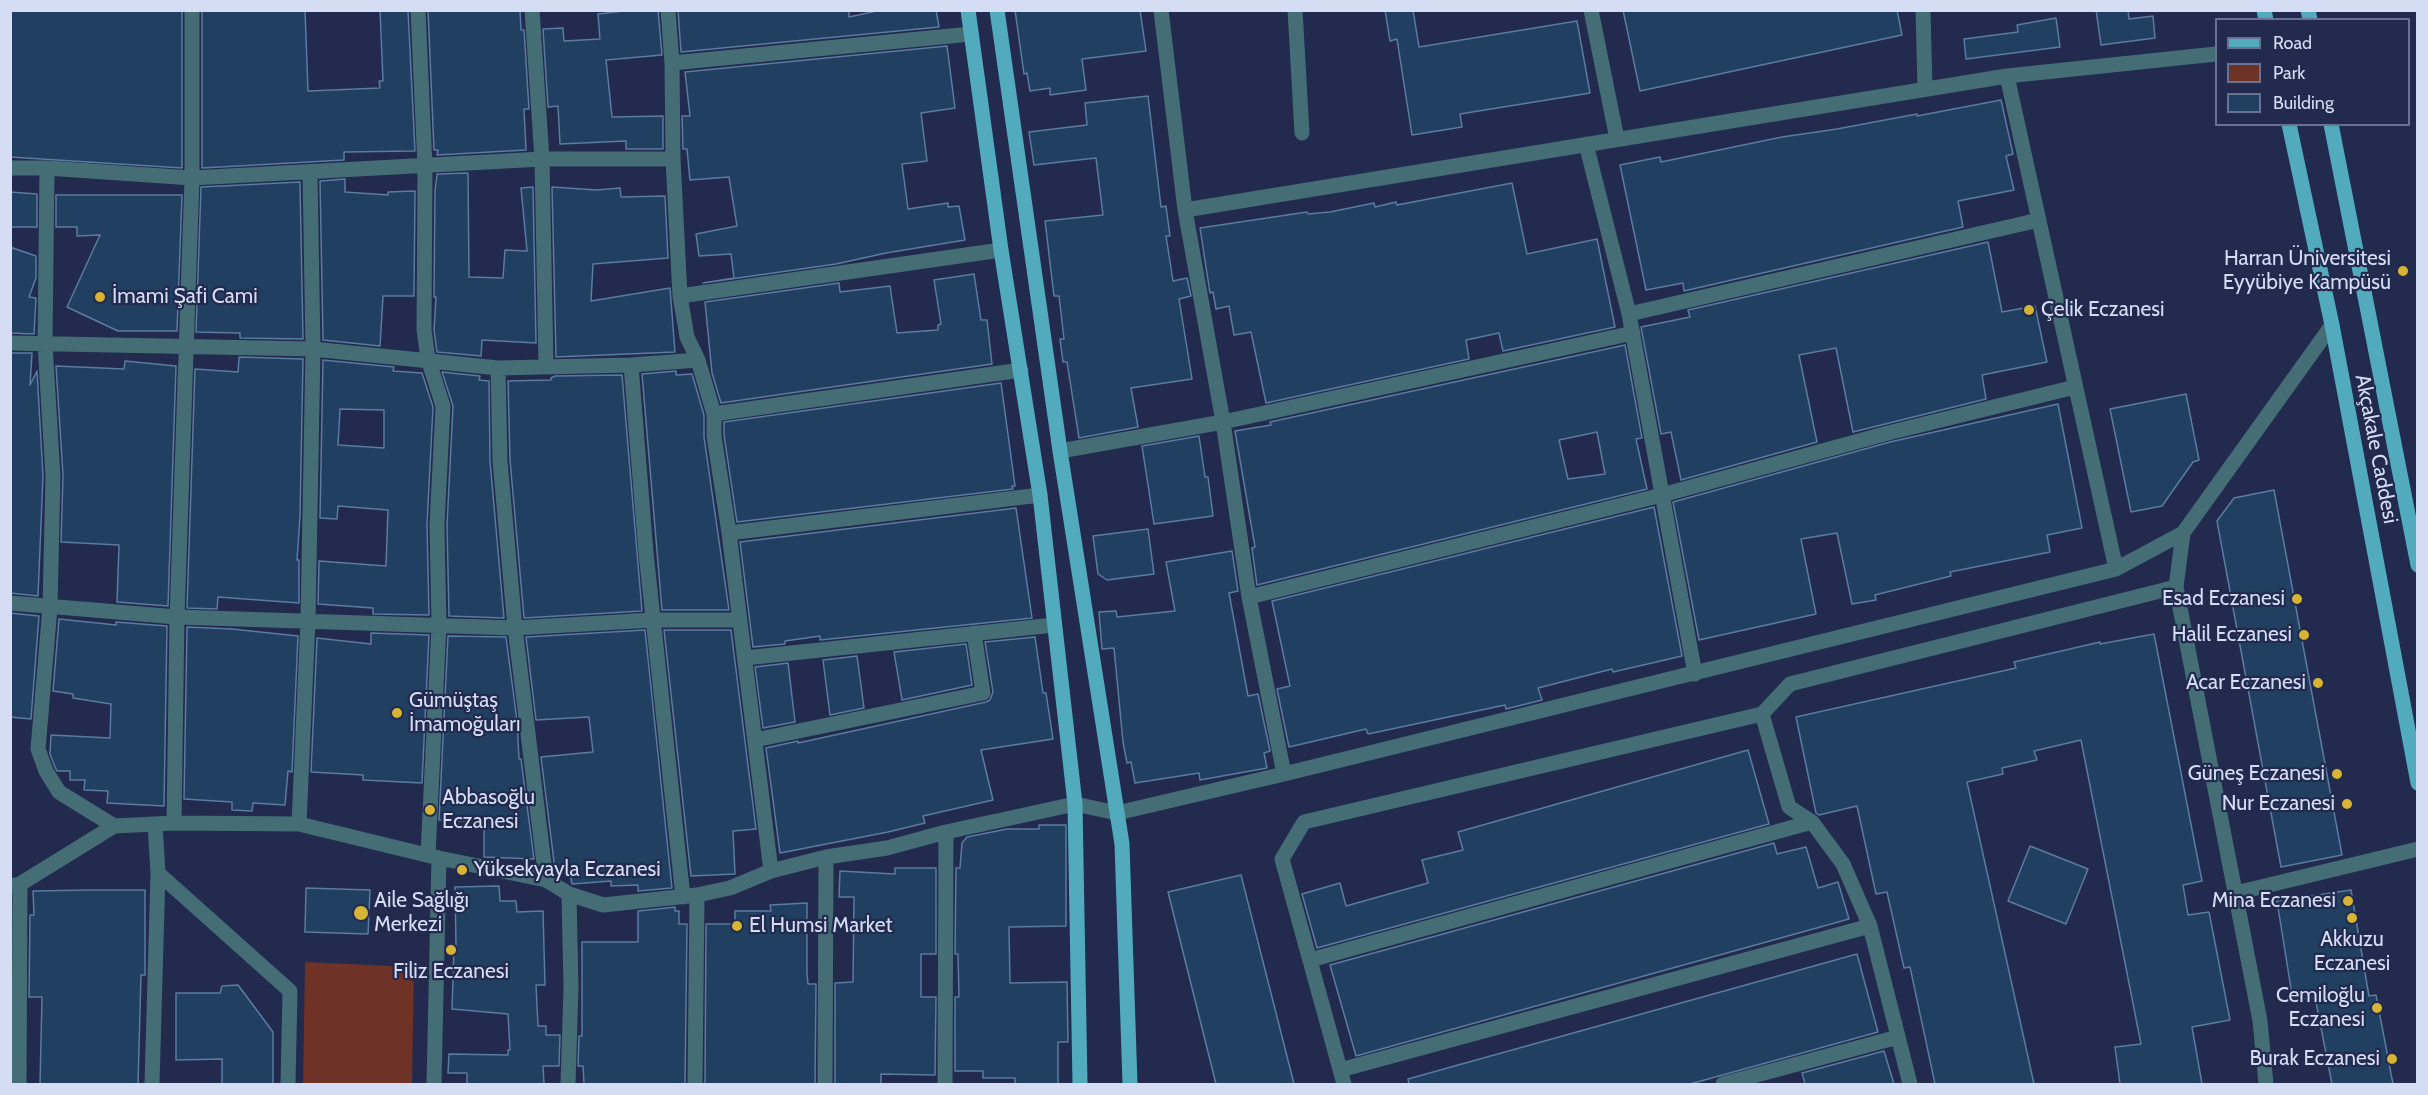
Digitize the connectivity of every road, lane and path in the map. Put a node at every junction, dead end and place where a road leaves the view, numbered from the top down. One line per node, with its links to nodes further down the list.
1 (192, 10): 27 (street)
2 (418, 10): 23 (street)
3 (532, 10): 21 (street)
4 (668, 10): 13 (street)
5 (968, 10): 11 (main road)
6 (997, 10): 48 (main road)
7 (1161, 10): 28 (street)
8 (1294, 10): 18 (street)
9 (1591, 10): 19 (street)
10 (1923, 10): 15 (street)
11 (971, 34): 13 (street); 30 (main road)
12 (2215, 54): 14 (street)
13 (672, 63): 22 (street)
14 (2007, 76): 15 (street); 29 (street)
15 (1925, 89): 19 (street)
16 (2289, 126): 33 (main road, Akçakale Caddesi)
17 (2331, 126): 53 (main road, Akçakale Caddesi)
18 (1302, 134)
19 (1617, 139): 20 (street)
20 (1586, 144): 28 (street); 32 (street)
21 (542, 159): 22 (street); 23 (street); 41 (street)
22 (673, 159): 31 (street)
23 (425, 166): 26 (street); 39 (street)
24 (10, 168): 25 (street)
25 (47, 168): 27 (street); 36 (street)
26 (310, 173): 27 (street); 38 (street)
27 (192, 178): 37 (street)
28 (1185, 210): 47 (street)
29 (2039, 220): 32 (street); 45 (street)
30 (1001, 250): 31 (street); 44 (main road)
31 (680, 296): 40 (street)
32 (1629, 314): 34 (street)
33 (2332, 325): 52 (street); 72 (main road, Akçakale Caddesi)
34 (1633, 333): 47 (street); 50 (street)
35 (10, 343): 36 (street)
36 (45, 344): 37 (street); 58 (street)
37 (188, 345): 38 (street); 59 (street)
38 (313, 349): 39 (street); 60 (street)
39 (428, 359): 43 (street); 63 (street)
40 (698, 360): 42 (street); 46 (street)
41 (546, 365): 42 (street); 43 (street)
42 (631, 365): 61 (street)
43 (498, 368): 65 (street)
44 (1021, 370): 46 (street); 49 (main road)
45 (2075, 387): 50 (street); 54 (street)
46 (714, 414): 51 (street)
47 (1223, 422): 48 (street); 56 (street)
48 (1060, 452): 74 (main road)
49 (1040, 495): 51 (street); 64 (main road)
50 (1662, 495): 56 (street); 68 (street)
51 (729, 532): 62 (street)
52 (2183, 533): 54 (street); 55 (street)
53 (2418, 565)
54 (2116, 569): 68 (street)
55 (2176, 587): 69 (street); 88 (street)
56 (1249, 597): 71 (street)
57 (10, 603): 58 (street)
58 (50, 607): 59 (street); 79 (street)
59 (177, 617): 60 (street); 76 (street)
60 (308, 620): 63 (street); 78 (street)
61 (653, 620): 62 (street); 65 (street); 90 (street)
62 (738, 620): 67 (street)
63 (438, 625): 65 (street); 82 (street)
64 (1054, 625): 66 (street); 73 (main road)
65 (514, 628): 86 (street)
66 (974, 633): 67 (street); 70 (street)
67 (745, 658): 70 (street)
68 (1695, 674): 71 (street)
69 (1762, 714): 75 (street); 92 (street)
70 (755, 741): 84 (street)
71 (1284, 774): 74 (street)
72 (2418, 783)
73 (1075, 804): 74 (street); 80 (street); 103 (main road)
74 (1117, 813): 104 (main road)
75 (1812, 822): 91 (street); 92 (street)
76 (174, 823): 77 (street); 78 (street)
77 (155, 824): 79 (street); 85 (street)
78 (299, 824): 82 (street)
79 (114, 826): 87 (street)
80 (946, 832): 83 (street); 102 (street)
81 (2418, 849): 88 (street)
82 (434, 857): 86 (street); 98 (street)
83 (826, 857): 84 (street); 101 (street)
84 (771, 872): 90 (street)
85 (158, 873): 96 (street); 97 (street)
86 (546, 880): 89 (street)
87 (15, 885): 95 (street)
88 (2236, 893): 107 (street)
89 (569, 894): 90 (street); 99 (street)
90 (690, 896): 100 (street)
91 (1870, 926): 93 (street); 94 (street)
92 (1310, 960): 94 (street)
93 (1898, 1037): 105 (street); 106 (street)
94 (1342, 1077)
95 (19, 1084)
96 (152, 1084)
97 (288, 1084)
98 (434, 1084)
99 (568, 1084)
100 (695, 1084)
101 (825, 1084)
102 (945, 1084)
103 (1080, 1084)
104 (1130, 1084)
105 (1723, 1084)
106 (1910, 1084)
107 (2266, 1084)

